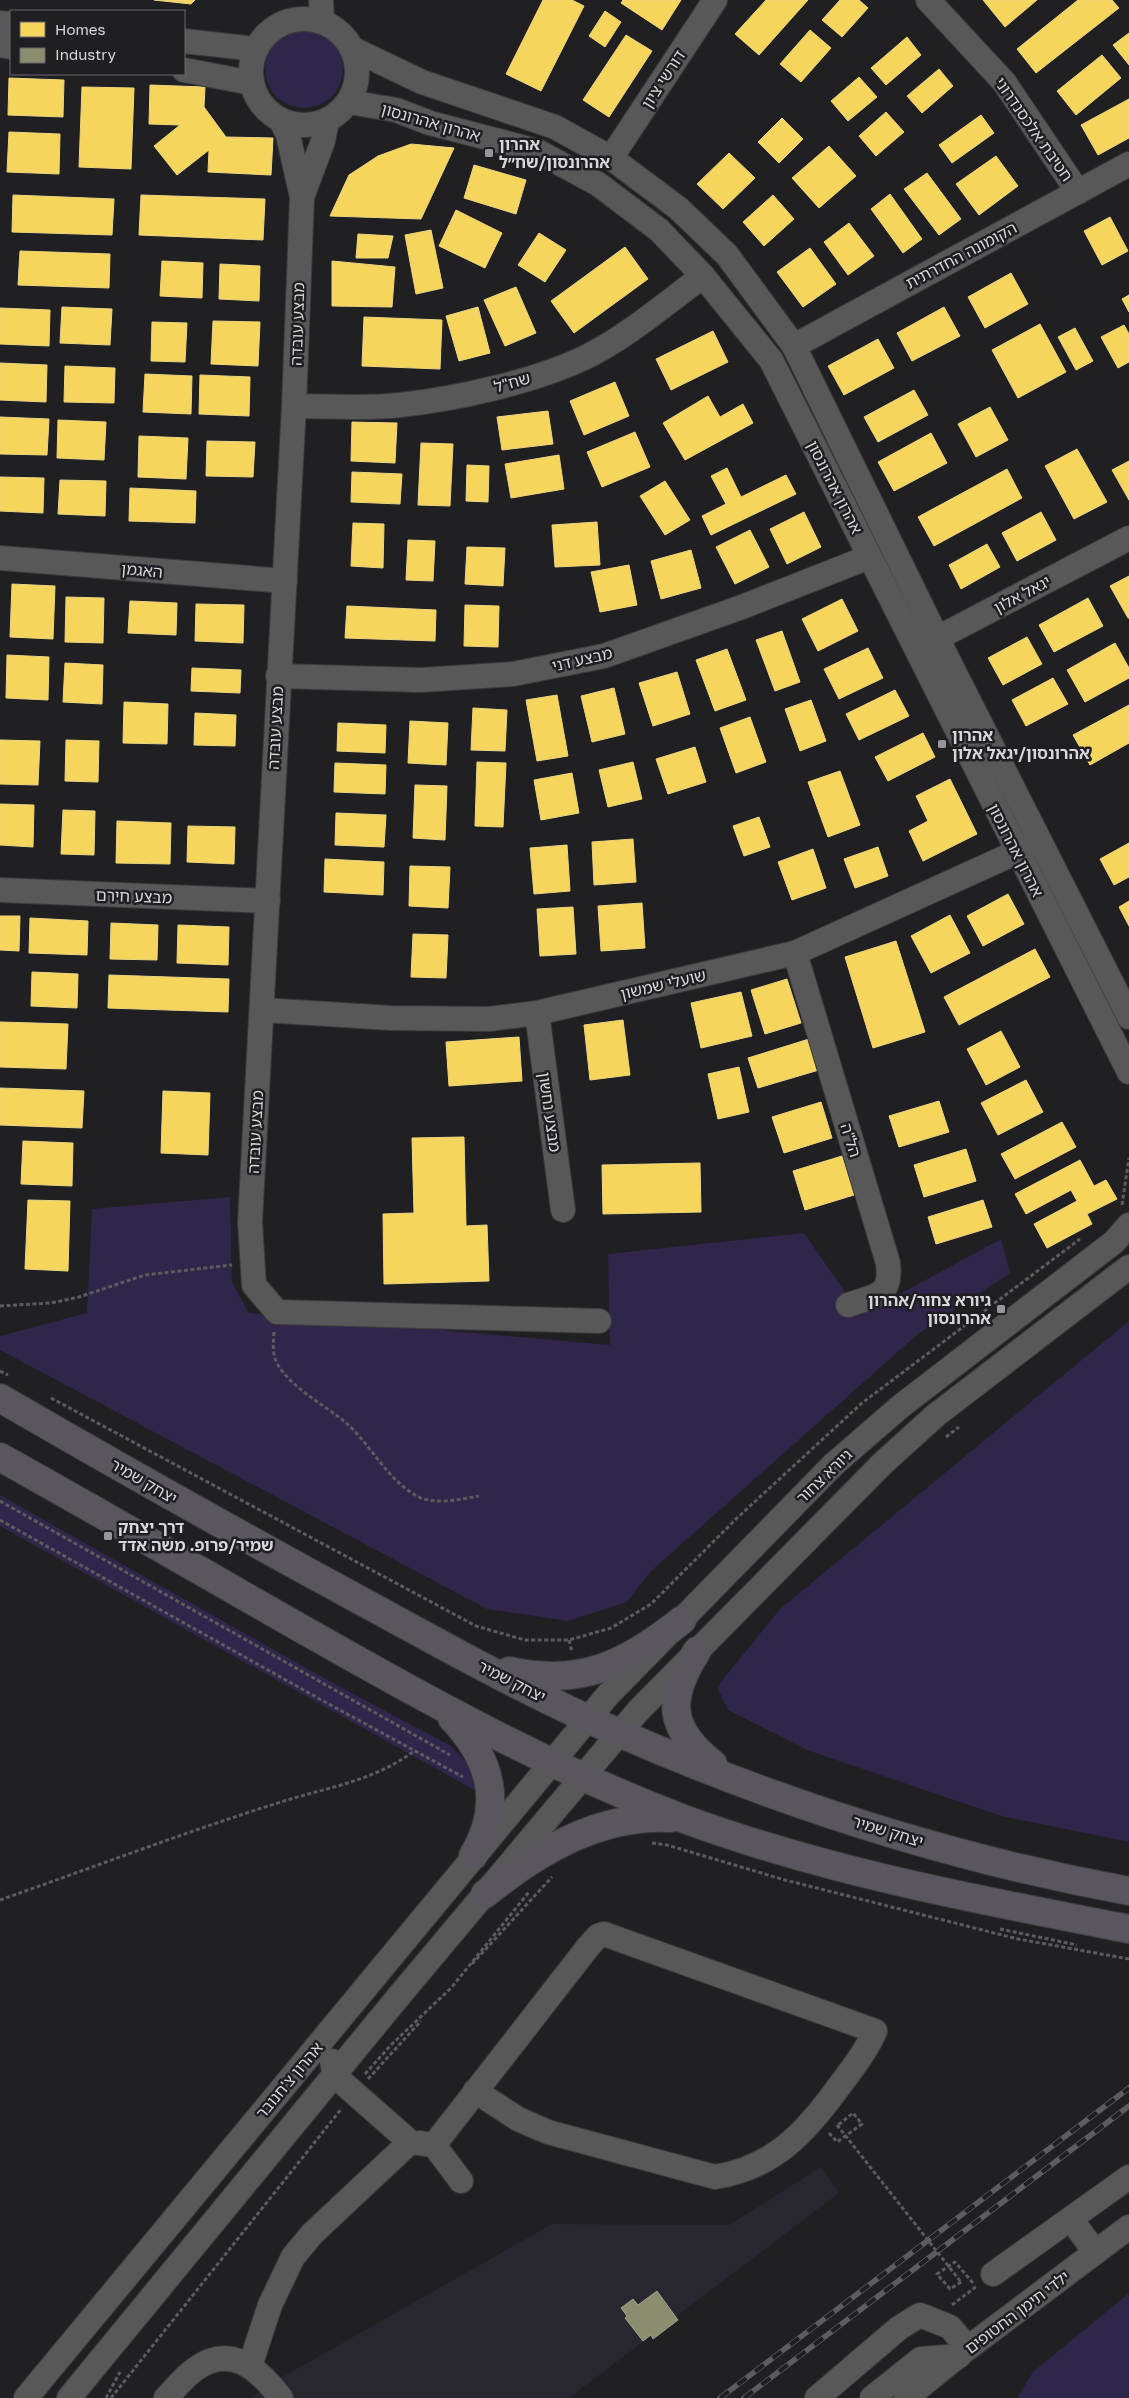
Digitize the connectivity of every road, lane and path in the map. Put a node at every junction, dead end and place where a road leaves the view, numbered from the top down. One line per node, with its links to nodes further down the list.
1 (290, 0): 5 (street)
2 (714, 0): 14 (street, דורשי ציון)
3 (928, 0): 16 (street, חטיבת אלכסנדרוני)
4 (322, 11): 5 (street); 8 (street)
5 (283, 23): 7 (street)
6 (185, 41): 7 (street)
7 (256, 49): 10 (street)
8 (353, 49): 11 (street); 14 (street, אהרון אהרונסון)
9 (185, 70): 10 (street)
10 (252, 83): 12 (street)
11 (349, 102): 13 (street); 18 (street, אהרון אהרונסון)
12 (281, 120): 13 (street); 17 (street, מבצע עובדה)
13 (327, 120): 17 (street, מבצע עובדה)
14 (612, 158): 19 (street, אהרון אהרונסון)
15 (1129, 164): 16 (street, הקומונה החדרתית)
16 (1078, 192): 19 (street, הקומונה החדרתית)
17 (302, 197): 20 (street, מבצע עובדה)
18 (703, 276): 20 (street, שח"ל); 22 (street, אהרון אהרונסון)
19 (794, 346): 25 (street, אהרון אהרונסון)
20 (294, 406): 24 (street, מבצע עובדה)
21 (1129, 538): 25 (street, יגאל אלון)
22 (869, 557): 26 (street, אהרון אהרונסון); 27 (street, מבצע דני)
23 (0, 558): 24 (street, האגמן)
24 (285, 581): 27 (street, מבצע עובדה)
25 (937, 638): 26 (street, יגאל אלון); 28 (street, אהרון אהרונסון)
26 (916, 650): 29 (street, אהרון אהרונסון)
27 (278, 676): 31 (street, מבצע עובדה)
28 (1039, 841): 29 (street, שועלי שמשון); 35 (street, אהרון אהרונסון)
29 (1017, 852): 32 (street, שועלי שמשון); 36 (street, אהרון אהרונסון)
30 (0, 890): 31 (street, מבצע חירם)
31 (268, 901): 33 (street, מבצע עובדה)
32 (795, 953): 34 (street, שועלי שמשון); 43 (street, הל"ה)
33 (263, 1010): 34 (street, שועלי שמשון); 40 (street, מבצע עובדה)
34 (536, 1013): 38 (street, מבצע נחשון)
35 (1129, 1017)
36 (1129, 1072)
37 (1129, 1158): 39 (path)
38 (563, 1210)
39 (1126, 1215): 54 (street, גיורא צחור)
40 (251, 1259): 42 (path); 44 (street, מבצע עובדה)
41 (1129, 1267): 56 (street, גיורא צחור)
42 (0, 1306)
43 (848, 1306)
44 (277, 1312): 45 (street); 52 (path)
45 (599, 1321)
46 (0, 1371): 47 (path)
47 (4, 1387): 57 (main road, יצחק שמיר)
48 (43, 1394): 55 (path)
49 (962, 1424): 50 (path)
50 (940, 1442)
51 (5, 1461): 58 (main road)
52 (480, 1496)
53 (0, 1501): 62 (path)
54 (682, 1620): 57 (main road); 59 (street, גיורא צחור)
55 (569, 1640)
56 (697, 1650): 60 (street, גיורא צחור); 65 (main road)
57 (473, 1661): 59 (main road, יצחק שמיר)
58 (442, 1708): 63 (main road); 68 (main road)
59 (587, 1718): 60 (main road, יצחק שמיר); 63 (street, גיורא צחור)
60 (619, 1733): 64 (street, גיורא צחור); 65 (main road, יצחק שמיר)
61 (414, 1751): 72 (path)
62 (454, 1758)
63 (551, 1762): 64 (main road); 68 (street, אהרון צ'חנובר)
64 (582, 1776): 66 (main road); 71 (street, אהרון צ'חנובר)
65 (733, 1778): 70 (main road, יצחק שמיר)
66 (684, 1819): 71 (main road); 73 (main road)
67 (648, 1843): 74 (path)
68 (473, 1856): 75 (street, אהרון צ'חנובר)
69 (556, 1872): 78 (path)
70 (1129, 1891)
71 (485, 1894): 76 (street, אהרון צ'חנובר)
72 (0, 1900)
73 (1129, 1929)
74 (1129, 1959)
75 (334, 2025): 76 (street); 92 (street, אהרון צ'חנובר)
76 (335, 2076): 78 (street); 91 (street, אהרון צ'חנובר)
77 (475, 2091): 77 (street); 81 (street)
78 (356, 2092): 79 (street); 93 (path)
79 (410, 2142): 81 (street); 90 (street)
80 (838, 2142): 87 (path, bridge)
81 (434, 2146): 83 (street)
82 (1129, 2177): 84 (street)
83 (461, 2181)
84 (1071, 2219): 86 (street); 87 (street)
85 (1129, 2227): 86 (street, ילדי תימן החטופים)
86 (1095, 2252): 89 (street, ילדי תימן החטופים)
87 (985, 2280): 88 (path)
88 (932, 2320): 89 (street); 96 (street)
89 (964, 2352): 97 (street); 98 (street, ילדי תימן החטופים)
90 (250, 2366): 94 (street); 95 (street)
91 (75, 2396)
92 (26, 2398)
93 (111, 2398)
94 (166, 2398)
95 (281, 2398)
96 (817, 2398)
97 (872, 2398)
98 (906, 2398)

